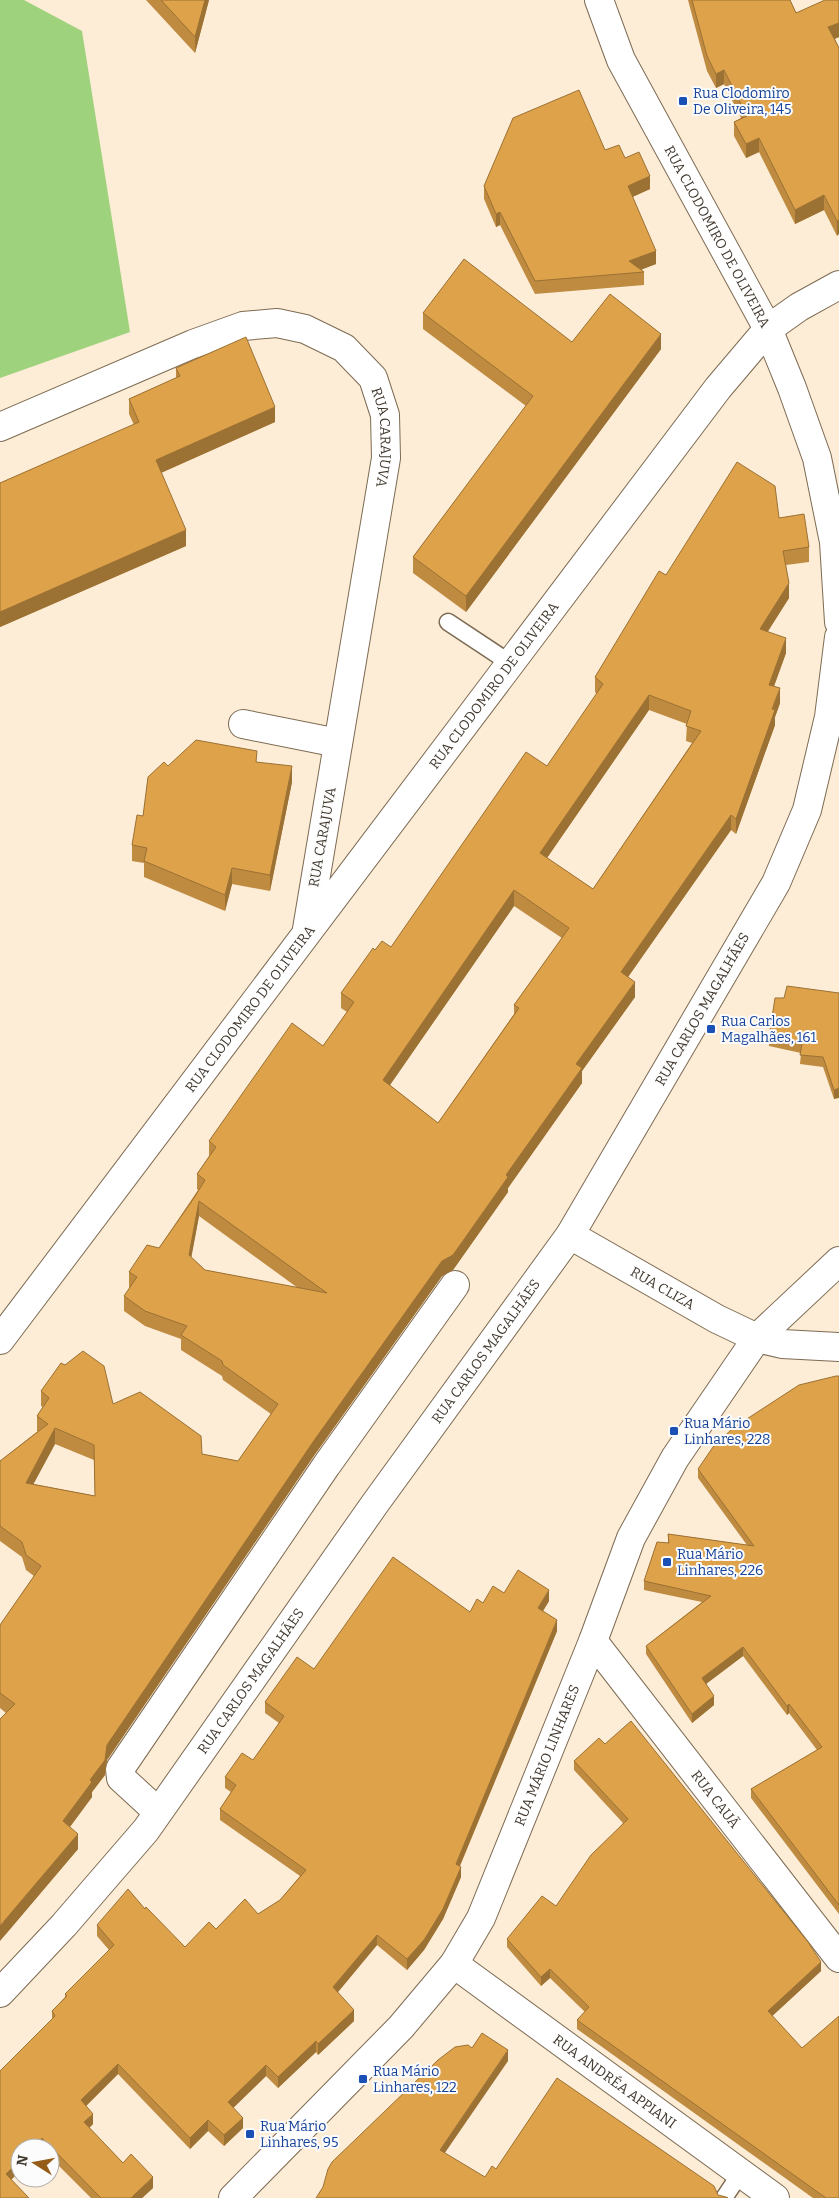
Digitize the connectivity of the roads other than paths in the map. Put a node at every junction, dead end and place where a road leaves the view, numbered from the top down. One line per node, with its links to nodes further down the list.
1 (599, 0): 3 (street, RUA CLODOMIRO DE OLIVEIRA)
2 (839, 285): 3 (street)
3 (768, 329): 6 (street); 8 (street, RUA CLODOMIRO DE OLIVEIRA)
4 (0, 427): 10 (street, RUA CARAJUVA)
5 (448, 622): 8 (lane)
6 (839, 622)
7 (839, 637): 12 (street, RUA CARLOS MAGALHÃES)
8 (510, 663): 11 (street, RUA CLODOMIRO DE OLIVEIRA)
9 (243, 724): 10 (street)
10 (338, 743): 11 (street, RUA CARAJUVA)
11 (306, 933): 16 (street, RUA CLODOMIRO DE OLIVEIRA)
12 (570, 1235): 15 (street, RUA CLIZA); 19 (street, RUA CARLOS MAGALHÃES)
13 (839, 1261): 15 (street, RUA MÁRIO LINHARES)
14 (455, 1285): 19 (street)
15 (757, 1338): 17 (street); 18 (street, RUA MÁRIO LINHARES)
16 (0, 1340)
17 (839, 1347)
18 (593, 1641): 20 (street, RUA CAUÃ); 21 (street, RUA MÁRIO LINHARES)
19 (158, 1812): 22 (street, RUA CARLOS MAGALHÃES)
20 (839, 1958)
21 (454, 1964): 23 (street, RUA ANDRÉA APPIANI); 24 (street, RUA MÁRIO LINHARES)
22 (0, 1993)
23 (740, 2174): 25 (lane); 26 (street, RUA ANDRÉA APPIANI)
24 (241, 2196)
25 (724, 2198)
26 (775, 2198)

